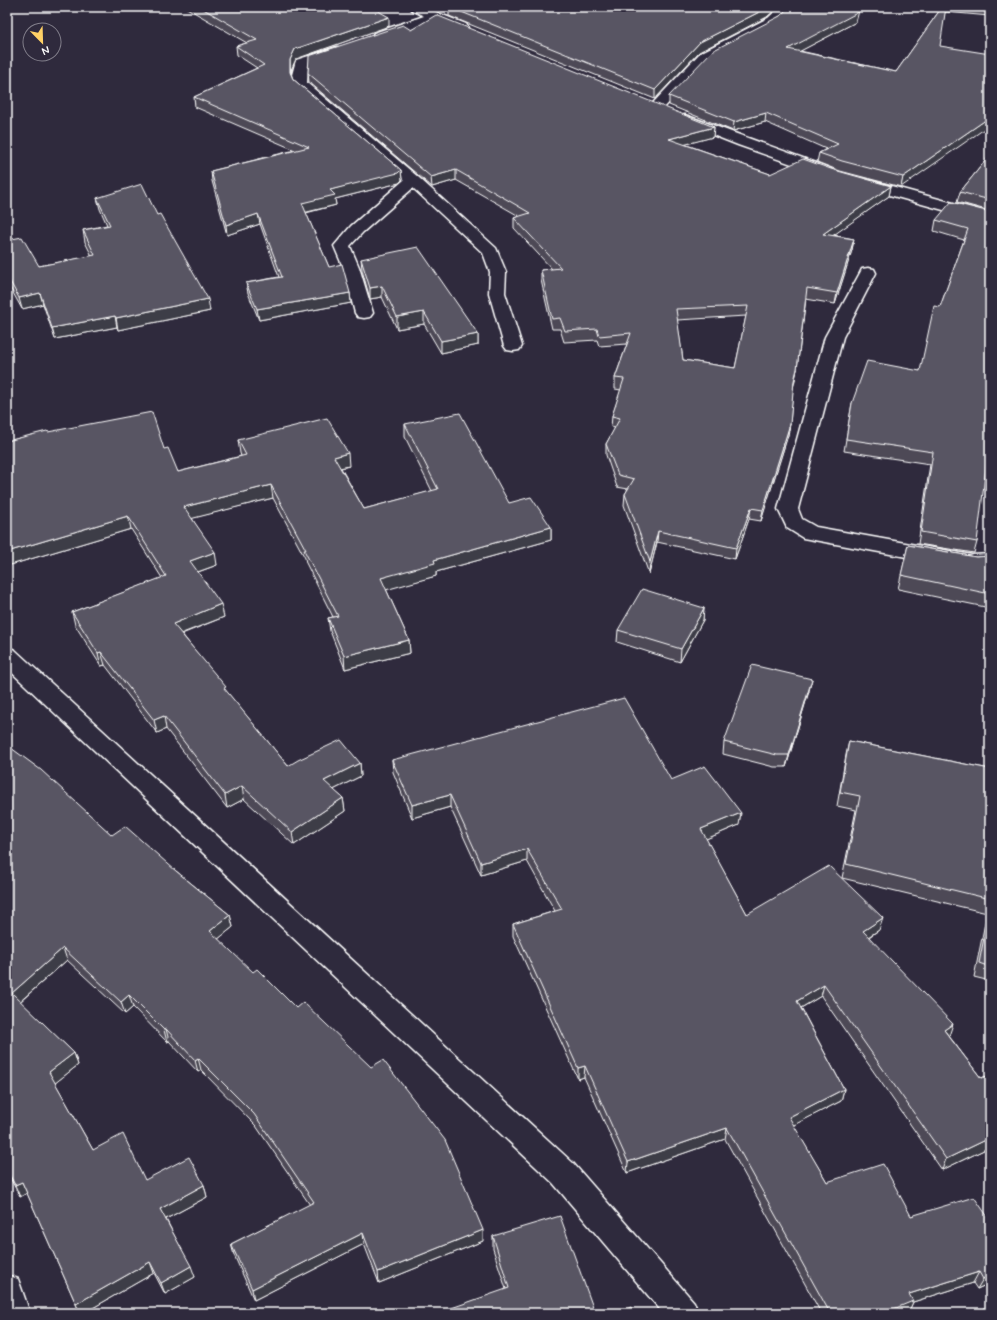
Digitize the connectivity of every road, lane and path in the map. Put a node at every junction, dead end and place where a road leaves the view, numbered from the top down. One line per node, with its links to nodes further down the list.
1 (417, 7): 3 (street)
2 (787, 7): 6 (street)
3 (435, 17): 4 (street); 9 (street)
4 (472, 32)
5 (642, 101): 6 (street)
6 (657, 107): 7 (street)
7 (835, 175)
8 (850, 179): 10 (street)
9 (413, 180): 12 (street); 13 (street)
10 (990, 218)
11 (868, 273): 14 (street)
12 (364, 313)
13 (513, 346)
14 (990, 561)
15 (7, 655): 18 (street)
16 (7, 1290): 17 (street)
17 (15, 1313)
18 (683, 1313)

